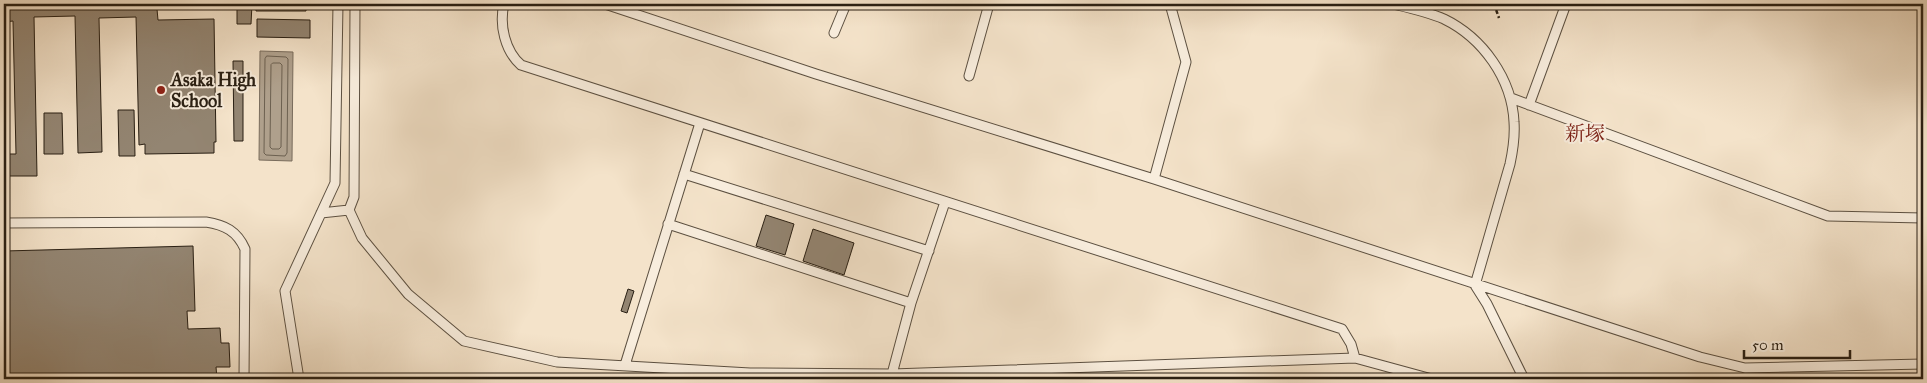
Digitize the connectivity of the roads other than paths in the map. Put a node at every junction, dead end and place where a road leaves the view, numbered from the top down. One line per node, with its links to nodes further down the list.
1 (338, 4): 19 (lane)
2 (355, 4): 18 (lane)
3 (504, 4): 14 (lane)
4 (605, 4): 16 (lane)
5 (846, 4): 10 (lane)
6 (989, 4): 11 (lane)
7 (1170, 4): 16 (lane)
8 (1393, 4): 12 (lane)
9 (1566, 4): 13 (lane)
10 (834, 33)
11 (970, 76)
12 (1511, 98): 13 (lane); 24 (lane)
13 (1530, 105): 20 (lane)
14 (700, 123): 15 (lane); 17 (lane)
15 (684, 174): 22 (lane); 23 (lane)
16 (1154, 179): 24 (lane)
17 (945, 202): 23 (lane); 26 (lane)
18 (349, 210): 19 (lane); 28 (lane)
19 (321, 213): 31 (lane)
20 (1923, 218)
21 (4, 223): 30 (lane)
22 (668, 224): 25 (lane); 28 (lane)
23 (929, 251): 25 (lane)
24 (1475, 285): 27 (lane); 33 (lane)
25 (910, 303): 29 (lane)
26 (1355, 358): 29 (lane); 32 (lane)
27 (1923, 364)
28 (625, 365): 29 (lane)
29 (892, 374)
30 (244, 379)
31 (299, 379)
32 (1432, 379)
33 (1524, 379)

